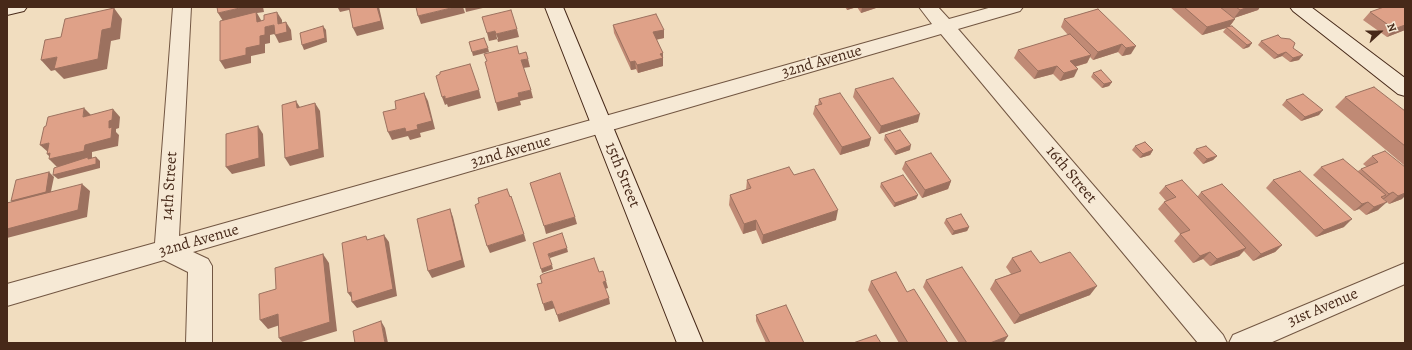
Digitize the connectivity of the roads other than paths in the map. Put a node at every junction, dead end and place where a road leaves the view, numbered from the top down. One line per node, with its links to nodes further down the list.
1 (18, 7): 7 (street)
2 (182, 7): 11 (street, 14th Street)
3 (554, 7): 10 (street, 15th Street)
4 (928, 7): 8 (street, 16th Street)
5 (1014, 7): 8 (street, 32nd Avenue)
6 (1299, 7): 9 (street)
7 (7, 10)
8 (945, 27): 10 (street, 32nd Avenue); 16 (street, 16th Street)
9 (1405, 89)
10 (602, 126): 11 (street, 32nd Avenue); 15 (street, 15th Street)
11 (166, 250): 13 (street, 32nd Avenue); 14 (street)
12 (1405, 273): 17 (street, 31st Avenue)
13 (7, 295)
14 (199, 343)
15 (690, 343)
16 (1214, 343)
17 (1242, 343)

